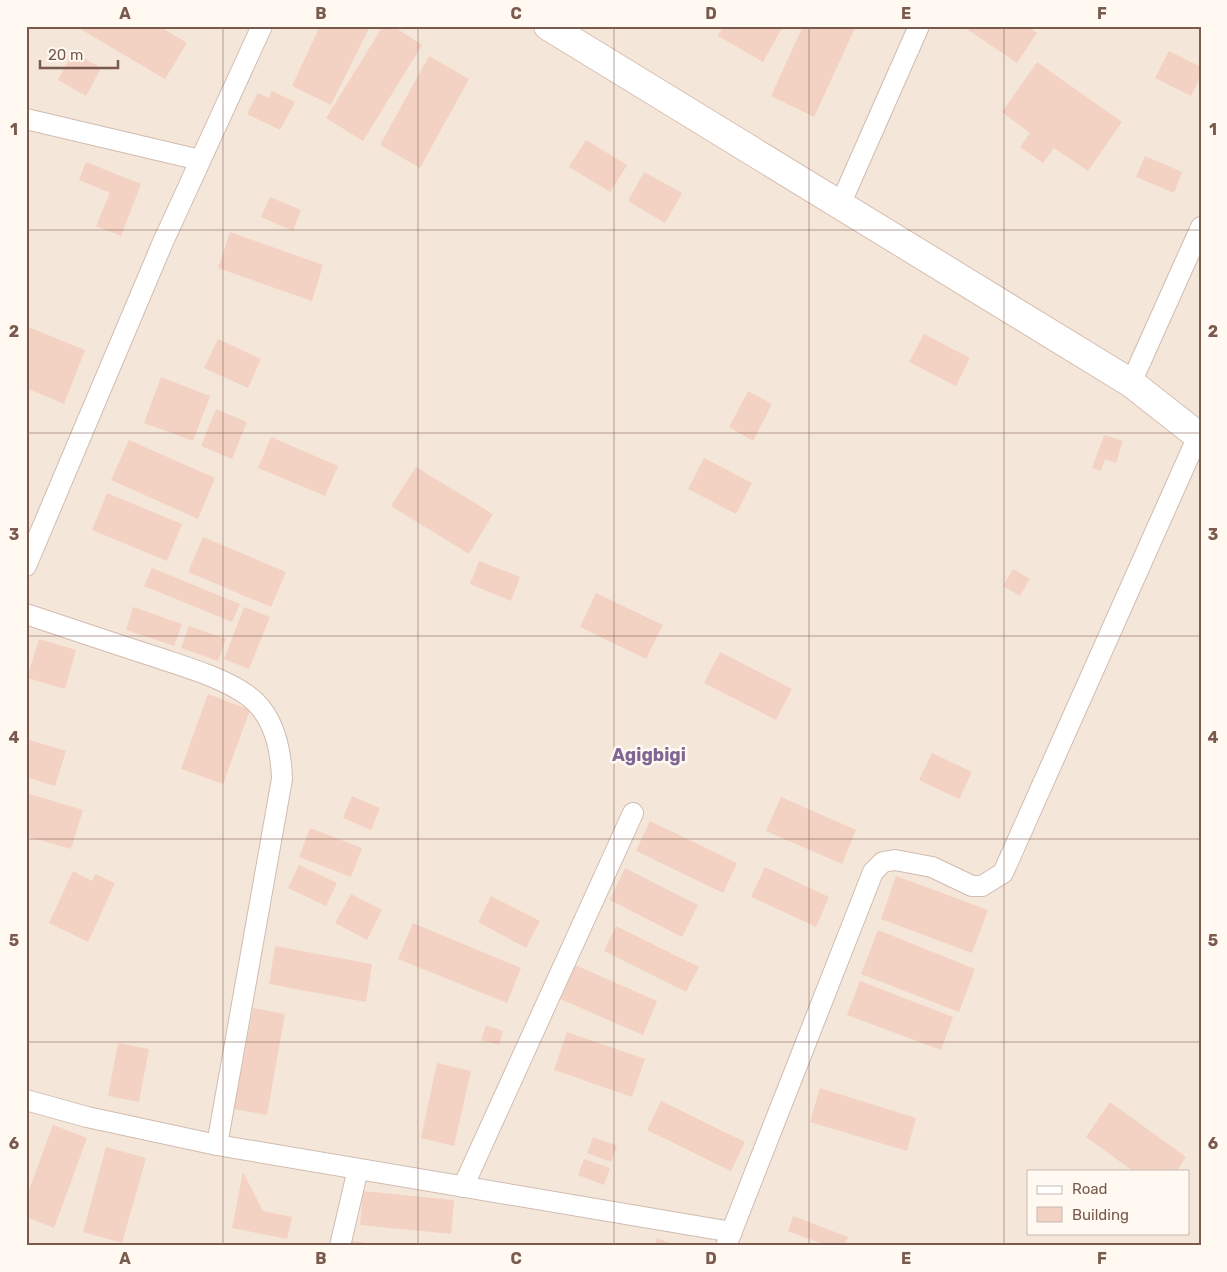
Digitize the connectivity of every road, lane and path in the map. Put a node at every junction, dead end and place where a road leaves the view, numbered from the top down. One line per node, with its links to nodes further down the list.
1 (262, 26): 5 (street)
2 (548, 26): 6 (main road)
3 (919, 26): 6 (street)
4 (26, 119): 5 (street)
5 (200, 160): 10 (street)
6 (840, 205): 8 (main road)
7 (1201, 227): 8 (street)
8 (1131, 383): 9 (main road)
9 (1199, 437): 17 (street)
10 (26, 566)
11 (26, 614): 14 (street)
12 (633, 813): 16 (street)
13 (26, 1100): 14 (street)
14 (217, 1145): 15 (street)
15 (358, 1169): 16 (street); 18 (street)
16 (463, 1187): 17 (street)
17 (729, 1239)
18 (340, 1246)

